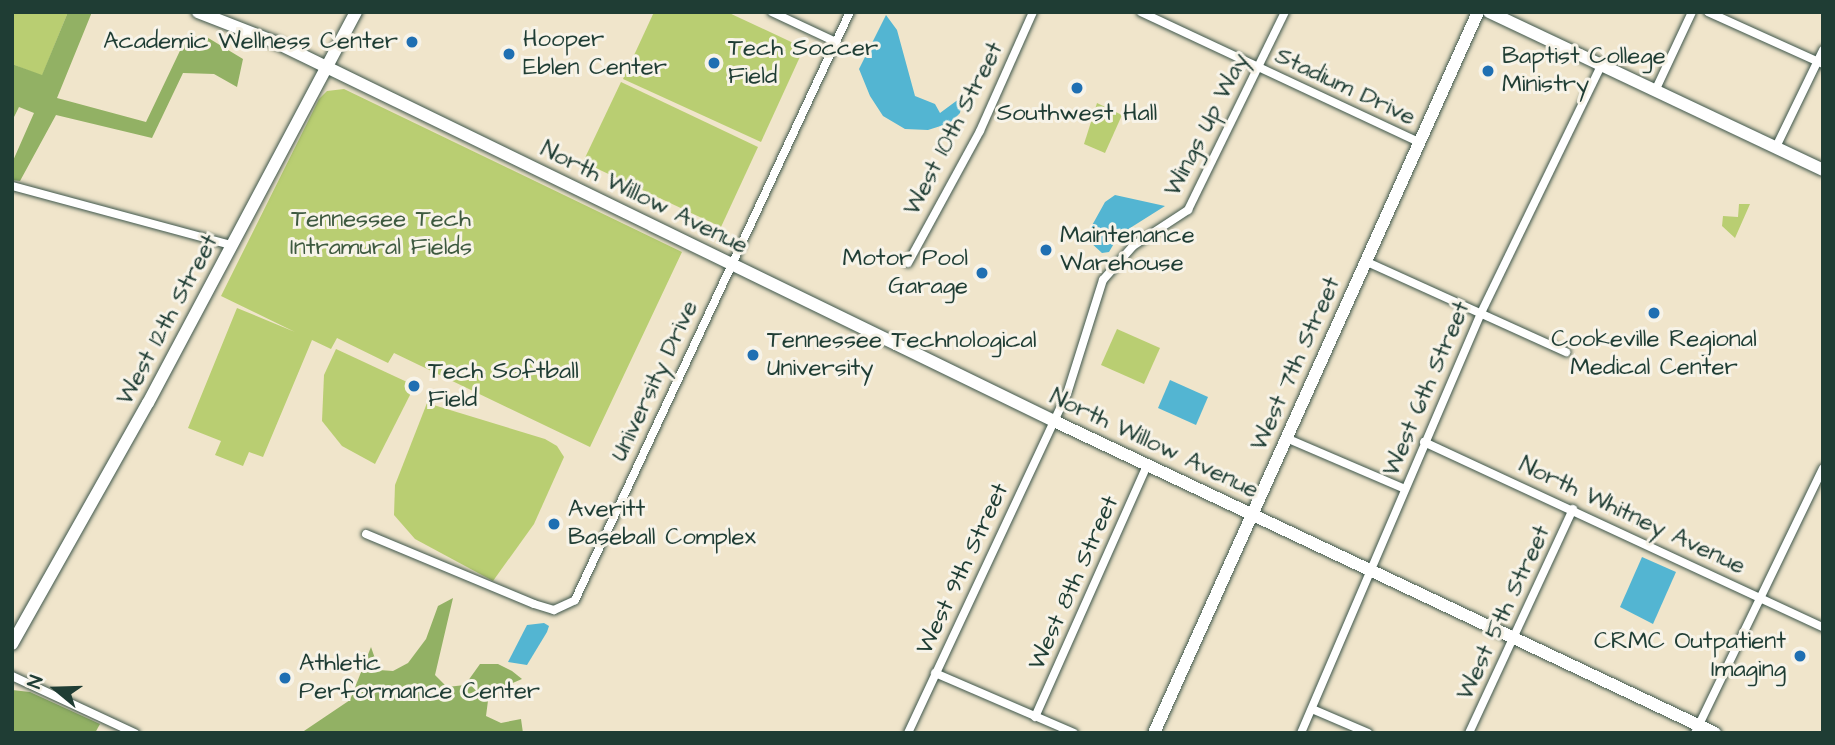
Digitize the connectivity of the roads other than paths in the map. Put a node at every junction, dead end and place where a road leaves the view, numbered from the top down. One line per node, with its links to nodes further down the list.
1 (198, 12): 16 (main road, North Willow Avenue)
2 (356, 12): 16 (main road, West 12th Street)
3 (772, 12): 12 (street)
4 (850, 12): 12 (street, University Drive)
5 (1034, 12): 25 (street, West 10th Street)
6 (1141, 12): 17 (street, Stadium Drive)
7 (1285, 12): 17 (street, Wings Up Way)
8 (1478, 12): 19 (main road, West 7th Street)
9 (1489, 12): 15 (main road)
10 (1692, 12): 18 (street)
11 (1708, 12): 14 (street)
12 (836, 42): 26 (street, University Drive)
13 (1823, 50): 14 (street)
14 (1820, 63): 20 (street)
15 (1601, 66): 18 (main road); 27 (street, West 6th Street)
16 (327, 67): 23 (main road, West 12th Street); 26 (main road, North Willow Avenue)
17 (1257, 68): 19 (street, Stadium Drive); 29 (street, Wings Up Way)
18 (1655, 90): 20 (main road)
19 (1419, 142): 24 (main road, West 7th Street)
20 (1776, 148): 21 (main road)
21 (1823, 170)
22 (12, 186): 23 (street)
23 (230, 245): 42 (main road, West 12th Street)
24 (1365, 261): 27 (street); 30 (main road, West 7th Street)
25 (908, 263)
26 (732, 264): 29 (main road, North Willow Avenue); 37 (street, University Drive)
27 (1481, 313): 28 (street); 31 (street, West 6th Street)
28 (1566, 352)
29 (1054, 421): 32 (main road, North Willow Avenue); 43 (street, West 9th Street)
30 (1286, 438): 34 (street); 36 (main road, West 7th Street)
31 (1424, 442): 34 (street, West 6th Street); 35 (street, North Whitney Avenue)
32 (1147, 465): 36 (main road, North Willow Avenue); 46 (street, West 8th Street)
33 (1823, 469): 39 (street)
34 (1405, 489): 38 (street, West 6th Street)
35 (1573, 509): 39 (street, North Whitney Avenue); 41 (street, West 5th Street)
36 (1252, 512): 38 (main road, North Willow Avenue); 51 (main road, West 7th Street)
37 (366, 534)
38 (1372, 568): 41 (main road, North Willow Avenue); 45 (street, West 6th Street)
39 (1761, 597): 40 (street, North Whitney Avenue); 47 (street)
40 (1823, 627)
41 (1515, 637): 47 (main road, North Willow Avenue); 54 (street, West 5th Street)
42 (12, 644)
43 (936, 673): 46 (street); 49 (street, West 9th Street)
44 (12, 676): 48 (street)
45 (1312, 709): 52 (street, West 6th Street); 53 (street)
46 (1035, 717): 50 (street)
47 (1697, 729): 55 (main road, North Willow Avenue)
48 (135, 733)
49 (908, 733)
50 (1074, 733)
51 (1154, 733)
52 (1301, 733)
53 (1368, 733)
54 (1469, 733)
55 (1715, 733)

